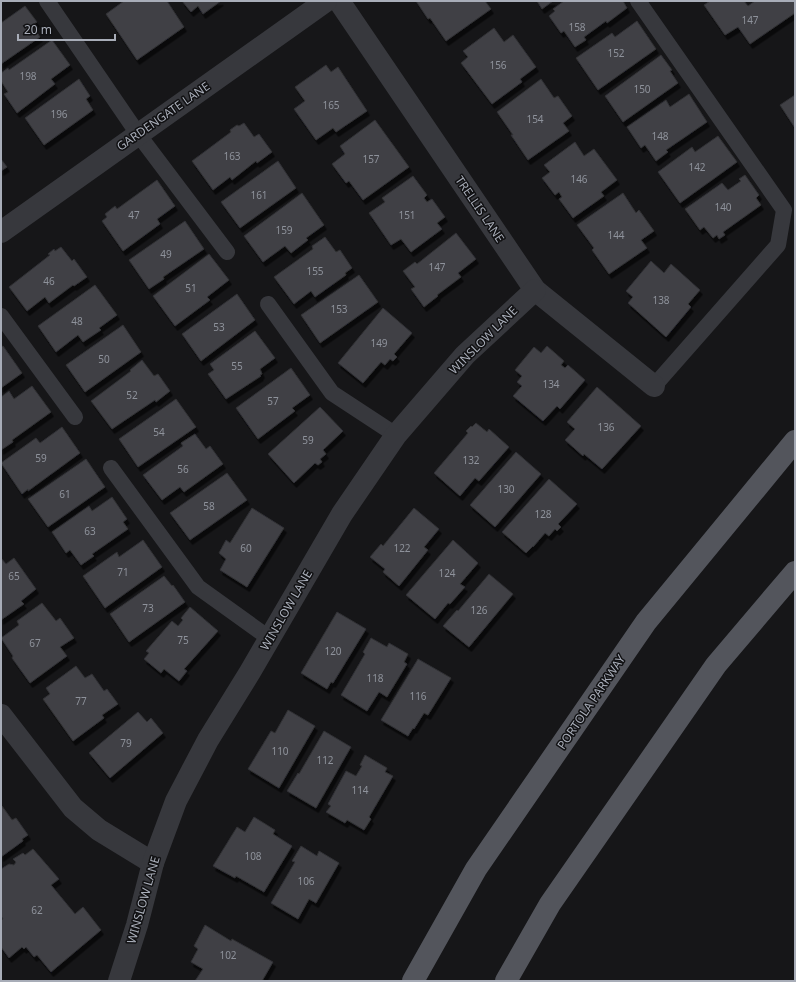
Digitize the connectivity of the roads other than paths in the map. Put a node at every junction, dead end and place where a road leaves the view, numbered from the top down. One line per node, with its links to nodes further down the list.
1 (47, 1): 5 (lane)
2 (326, 1): 5 (street, GARDENGATE LANE)
3 (339, 1): 8 (street, TRELLIS LANE)
4 (638, 1): 11 (lane)
5 (138, 134): 6 (street, GARDENGATE LANE); 7 (lane)
6 (1, 232)
7 (227, 252)
8 (535, 290): 11 (street, TRELLIS LANE); 13 (street, WINSLOW LANE)
9 (268, 304): 13 (lane)
10 (1, 316): 12 (lane)
11 (654, 386)
12 (75, 417)
13 (396, 435): 17 (street, WINSLOW LANE)
14 (795, 441): 21 (main road, PORTOLA PARKWAY)
15 (111, 468): 17 (lane)
16 (795, 572): 22 (main road)
17 (269, 638): 19 (street, WINSLOW LANE)
18 (1, 715): 19 (street)
19 (153, 863): 20 (street, WINSLOW LANE)
20 (119, 981)
21 (413, 981)
22 (506, 981)

